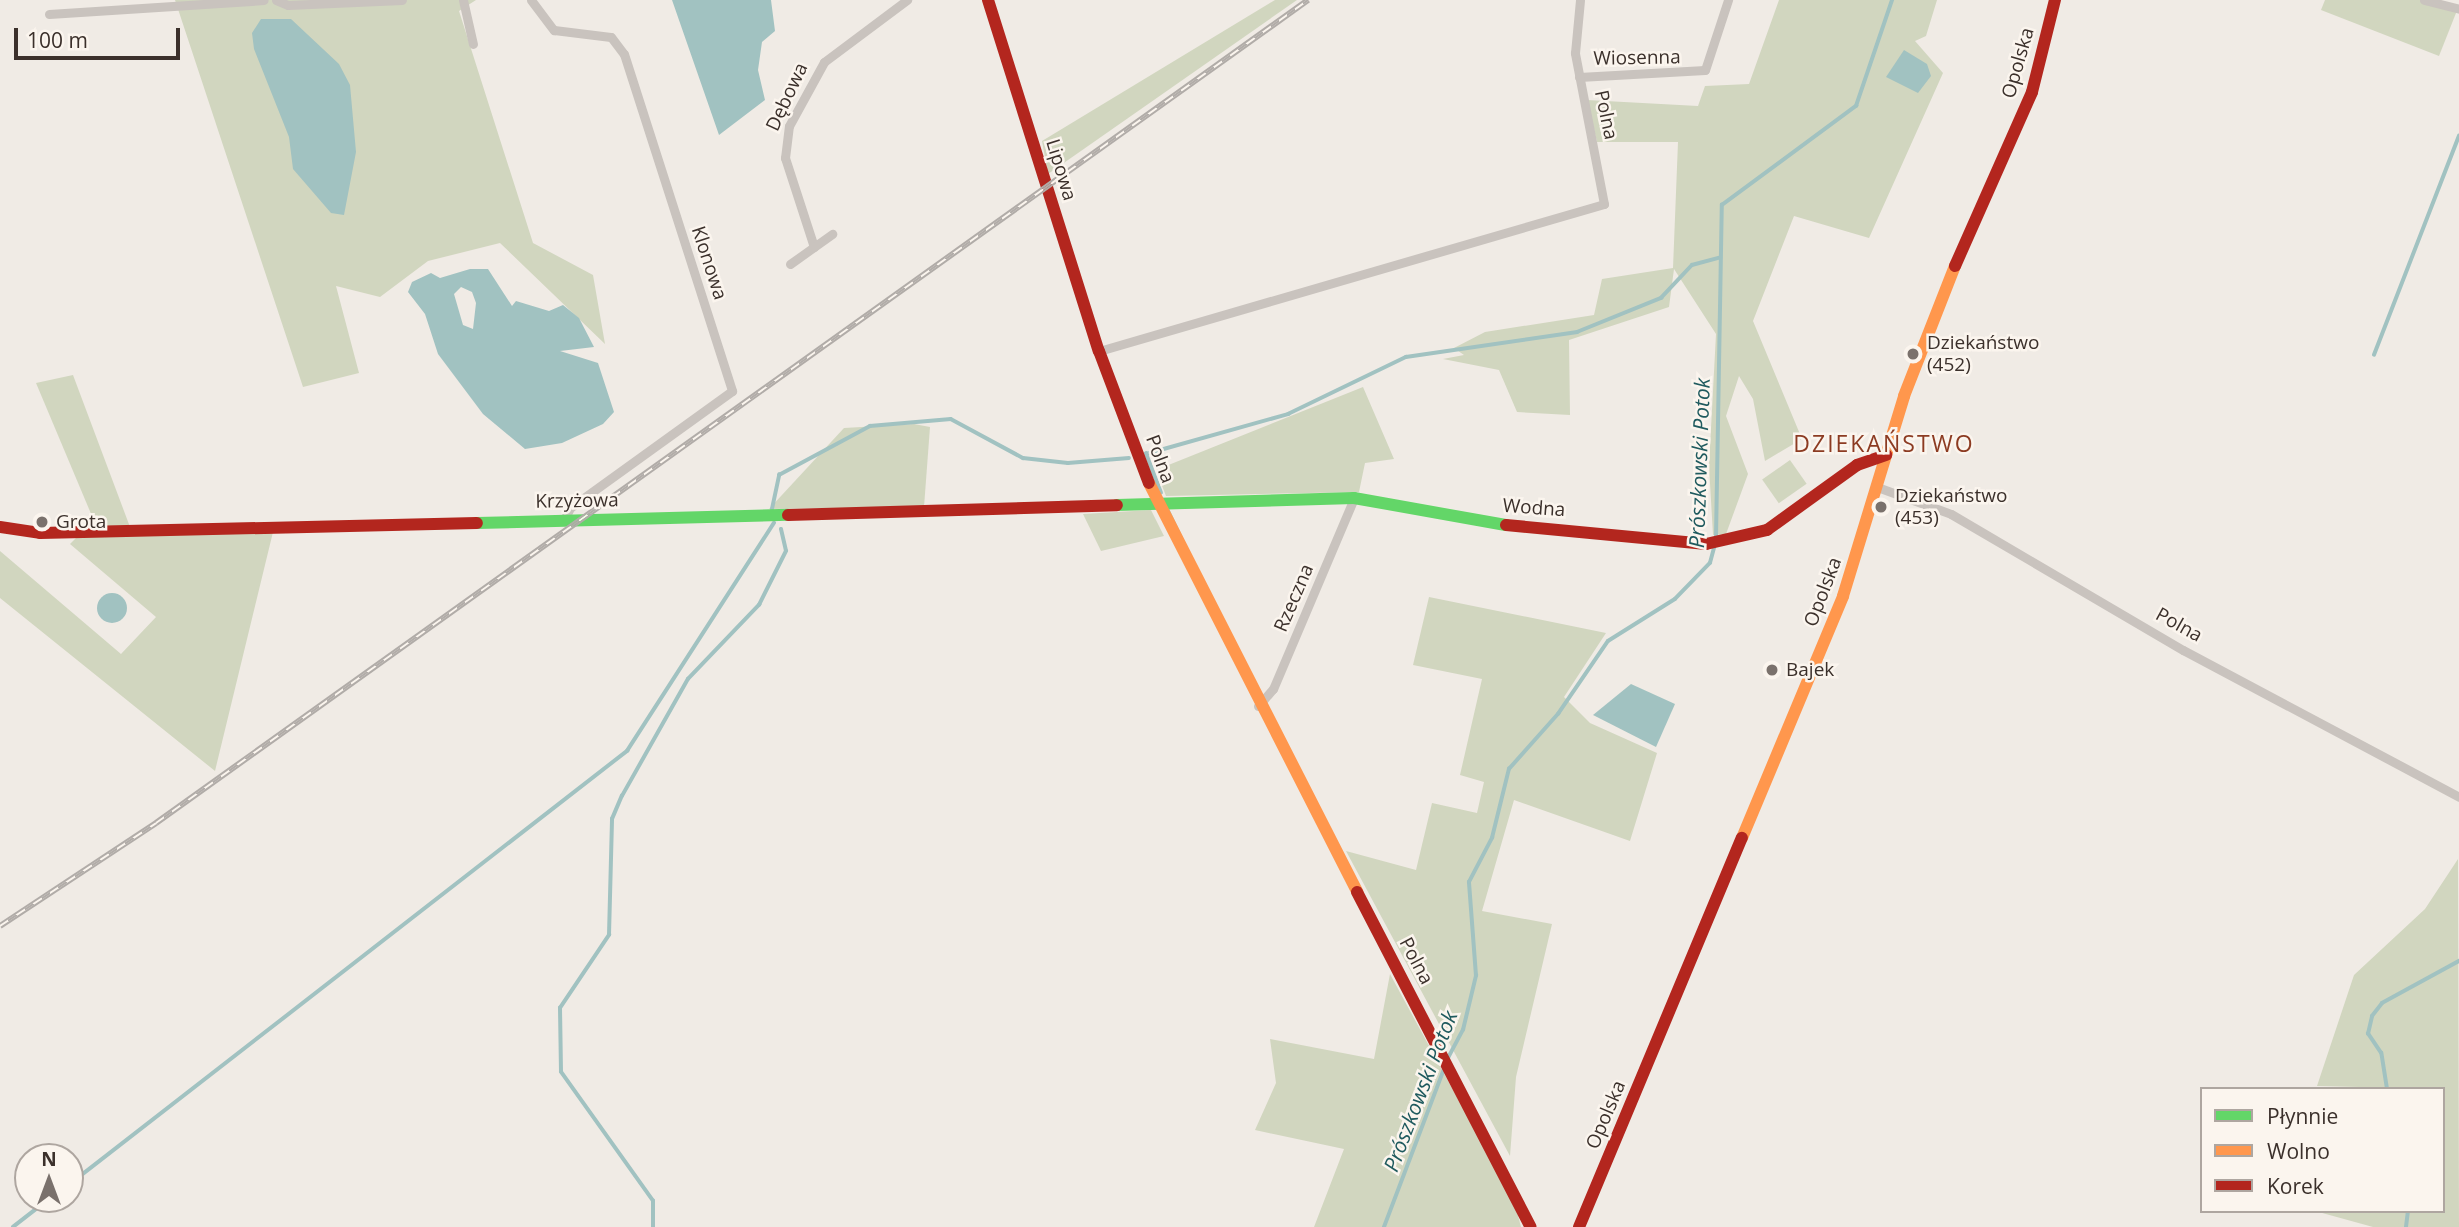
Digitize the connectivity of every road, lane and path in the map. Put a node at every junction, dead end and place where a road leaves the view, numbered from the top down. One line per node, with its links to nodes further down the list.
1 (264, 0): 13 (street)
2 (276, 0): 3 (street)
3 (402, 0)
4 (463, 0): 14 (street)
5 (531, 0): 24 (street, Klonowa)
6 (907, 0): 17 (street, Dębowa)
7 (988, 0): 19 (street, Lipowa)
8 (1580, 0): 15 (street, Polna)
9 (1728, 0): 15 (street, Wiosenna)
10 (2055, 0): 20 (street, Opolska)
11 (2424, 0): 12 (street)
12 (2459, 9)
13 (49, 14)
14 (473, 44)
15 (1579, 77): 19 (street, Polna)
16 (832, 234): 17 (street)
17 (814, 247): 18 (street)
18 (790, 264)
19 (1099, 351): 23 (street, Polna)
20 (1886, 455): 21 (street, Opolska); 22 (street, Wodna)
21 (1880, 488): 27 (street, Polna); 29 (street, Opolska)
22 (1354, 498): 23 (street, Wodna); 26 (street, Rzeczna)
23 (1155, 502): 24 (street, Krzyżowa); 26 (street, Polna)
24 (564, 520): 25 (street, Krzyżowa)
25 (0, 527)
26 (1258, 706): 28 (street, Polna)
27 (2459, 797)
28 (1531, 1227)
29 (1579, 1227)

